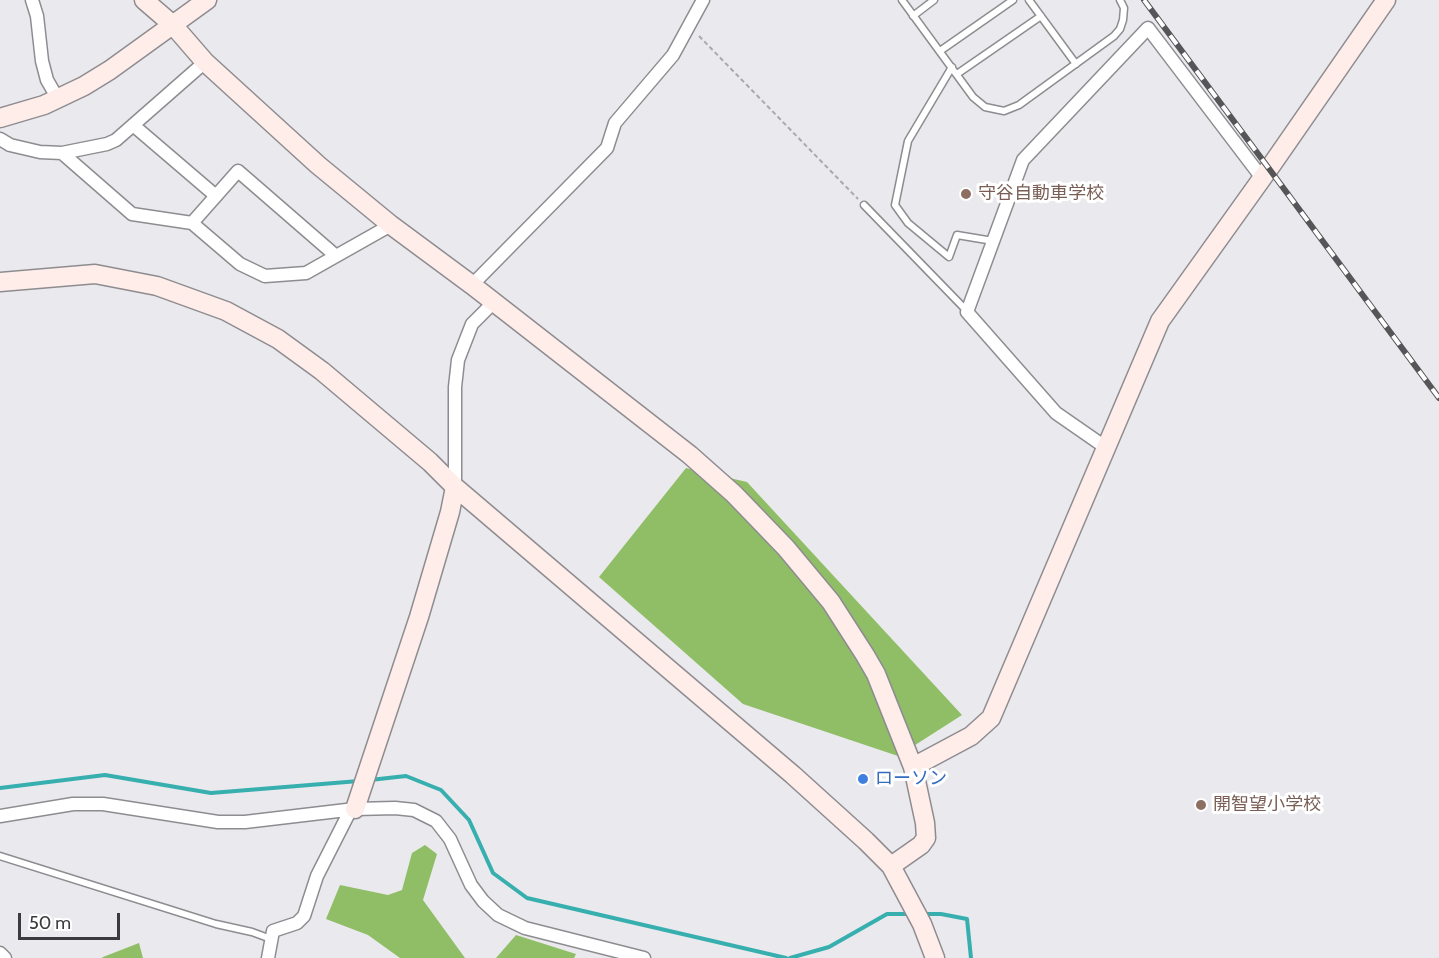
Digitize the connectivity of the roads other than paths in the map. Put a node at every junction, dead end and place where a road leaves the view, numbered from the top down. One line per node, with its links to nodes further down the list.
1 (32, 0): 20 (street)
2 (144, 0): 14 (street)
3 (161, 0): 14 (street)
4 (207, 0): 14 (street)
5 (703, 0): 33 (street)
6 (902, 0): 12 (lane)
7 (934, 0): 12 (lane)
8 (1013, 0): 15 (lane)
9 (1029, 0): 13 (lane)
10 (1120, 0): 17 (lane)
11 (1386, 0): 25 (street)
12 (913, 16): 15 (lane)
13 (1041, 16): 17 (lane); 19 (lane)
14 (173, 25): 16 (street); 20 (street)
15 (940, 51): 18 (lane)
16 (205, 62): 22 (street); 29 (street)
17 (1076, 64): 19 (lane)
18 (952, 67): 19 (lane); 30 (lane)
19 (957, 74)
20 (58, 99): 21 (street)
21 (0, 118)
22 (133, 125): 24 (street); 26 (street)
23 (0, 138): 24 (street)
24 (62, 153): 28 (street)
25 (1262, 178): 30 (street); 36 (street)
26 (216, 196): 28 (street); 31 (street)
27 (864, 205): 35 (lane)
28 (192, 223): 31 (street)
29 (391, 225): 31 (street); 33 (street)
30 (993, 242): 35 (street)
31 (336, 256)
32 (0, 282): 37 (street)
33 (472, 285): 34 (street)
34 (493, 303): 37 (street); 38 (street)
35 (967, 312): 36 (street)
36 (1106, 447): 38 (street)
37 (455, 487): 39 (street); 42 (street)
38 (913, 767): 42 (street)
39 (353, 809): 40 (street); 43 (street); 47 (street)
40 (0, 816)
41 (0, 856): 43 (lane)
42 (891, 866): 48 (street)
43 (271, 939): 46 (street)
44 (0, 953): 45 (street)
45 (5, 958)
46 (268, 958)
47 (644, 958)
48 (935, 958)

